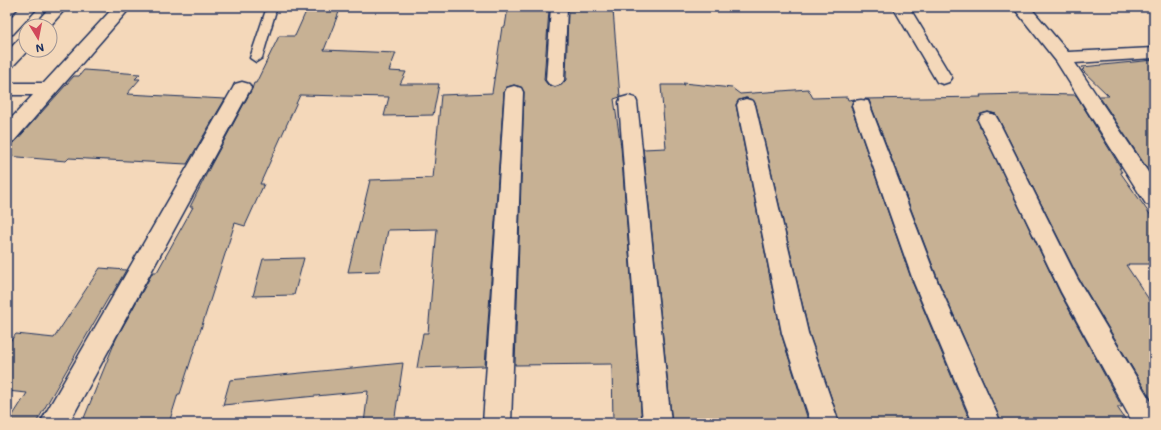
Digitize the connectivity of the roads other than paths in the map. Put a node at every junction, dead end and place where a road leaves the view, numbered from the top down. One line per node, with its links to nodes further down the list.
1 (30, 7): 9 (street)
2 (59, 7): 8 (street)
3 (123, 7): 19 (street)
4 (272, 7): 12 (lane)
5 (559, 7): 16 (street)
6 (901, 7): 15 (street)
7 (1021, 7): 13 (street)
8 (49, 18)
9 (8, 28)
10 (18, 50): 14 (street)
11 (1154, 52): 13 (street)
12 (256, 58)
13 (1063, 58): 26 (street)
14 (7, 62)
15 (943, 78)
16 (555, 80)
17 (242, 88): 27 (street)
18 (7, 89): 19 (street)
19 (49, 89): 25 (street)
20 (514, 92): 28 (street)
21 (628, 102): 29 (street)
22 (746, 105): 30 (street)
23 (861, 106): 31 (street)
24 (988, 120): 32 (street)
25 (7, 136)
26 (1154, 198)
27 (54, 423)
28 (497, 423)
29 (657, 423)
30 (825, 423)
31 (987, 423)
32 (1148, 423)

